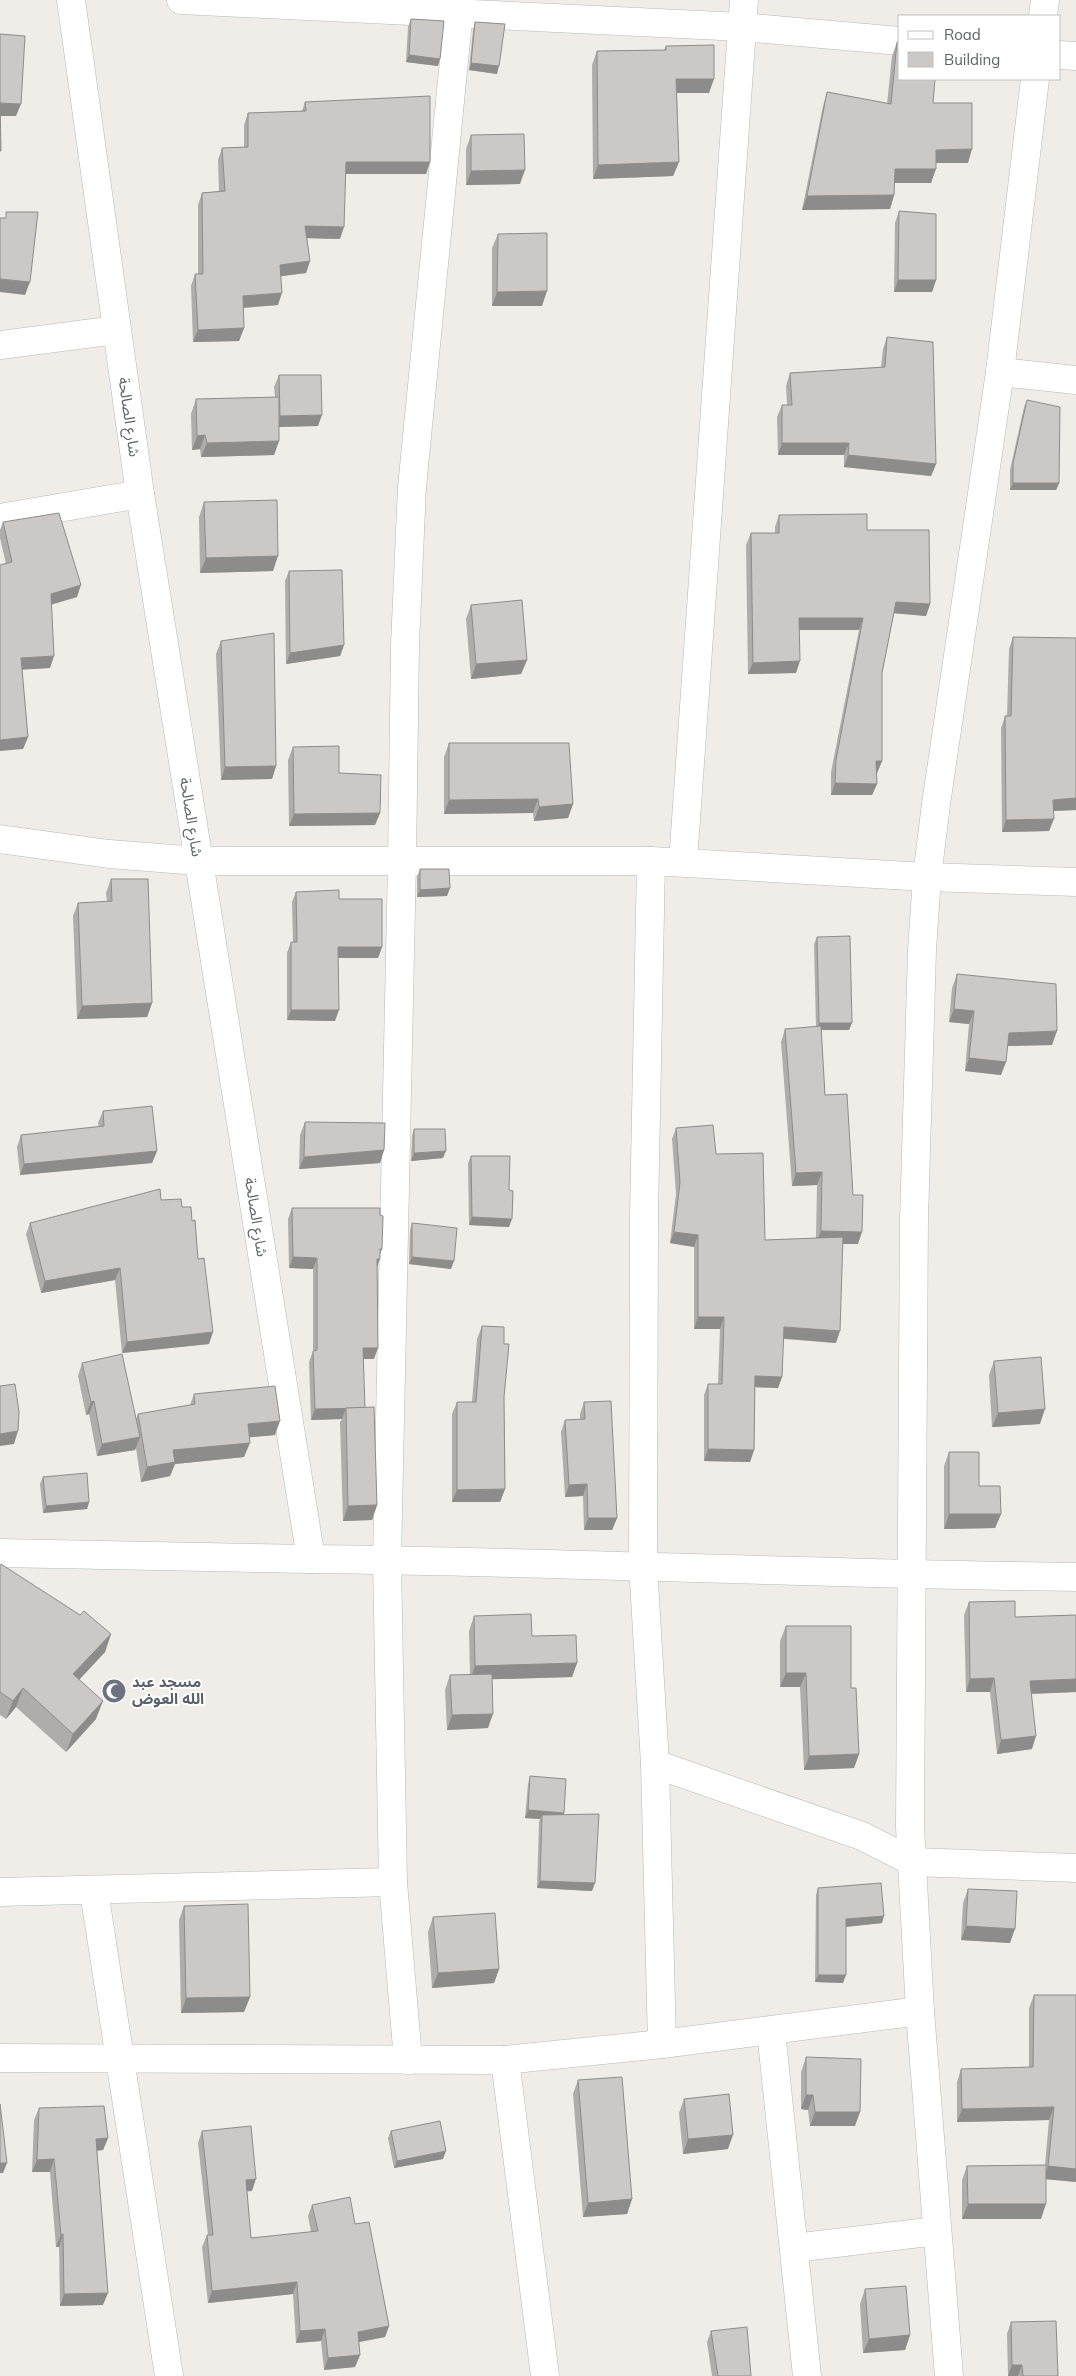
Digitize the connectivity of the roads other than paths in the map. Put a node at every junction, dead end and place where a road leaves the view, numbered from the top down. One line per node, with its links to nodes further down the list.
1 (71, 0): 12 (street, شارع الصالحة)
2 (182, 0): 5 (street)
3 (744, 0): 7 (street)
4 (1046, 0): 6 (street)
5 (459, 6): 7 (street); 20 (street)
6 (1043, 15)
7 (742, 27): 8 (street); 22 (street)
8 (898, 41)
9 (1061, 55): 10 (street)
10 (1076, 56)
11 (1034, 80): 14 (street)
12 (116, 330): 13 (street); 16 (street, شارع الصالحة)
13 (0, 346)
14 (1000, 372): 15 (street); 23 (street)
15 (1076, 380)
16 (140, 494): 17 (street); 19 (street, شارع الصالحة)
17 (0, 518)
18 (0, 839): 19 (street)
19 (198, 860): 20 (street); 26 (street, شارع الصالحة)
20 (402, 861): 21 (street); 27 (street)
21 (651, 861): 22 (street); 28 (street)
22 (683, 862): 23 (street)
23 (927, 877): 24 (street); 29 (street)
24 (1076, 882)
25 (0, 1553): 26 (street)
26 (311, 1559): 27 (street)
27 (386, 1560): 28 (street); 34 (street)
28 (643, 1565): 29 (street); 31 (street)
29 (911, 1575): 30 (street); 32 (street)
30 (1076, 1577)
31 (655, 1764): 32 (street); 39 (street)
32 (913, 1862): 33 (street); 37 (street)
33 (1076, 1868)
34 (393, 1882): 35 (street); 42 (street)
35 (94, 1891): 36 (street); 41 (street)
36 (0, 1892)
37 (920, 2011): 38 (street); 44 (street)
38 (771, 2031): 39 (street); 45 (street)
39 (662, 2044): 43 (street)
40 (0, 2058): 41 (street)
41 (118, 2058): 42 (street); 46 (street)
42 (408, 2060): 43 (street)
43 (505, 2060): 47 (street)
44 (937, 2231): 45 (street); 49 (street)
45 (794, 2248): 48 (street)
46 (169, 2376)
47 (545, 2376)
48 (807, 2376)
49 (954, 2376)

